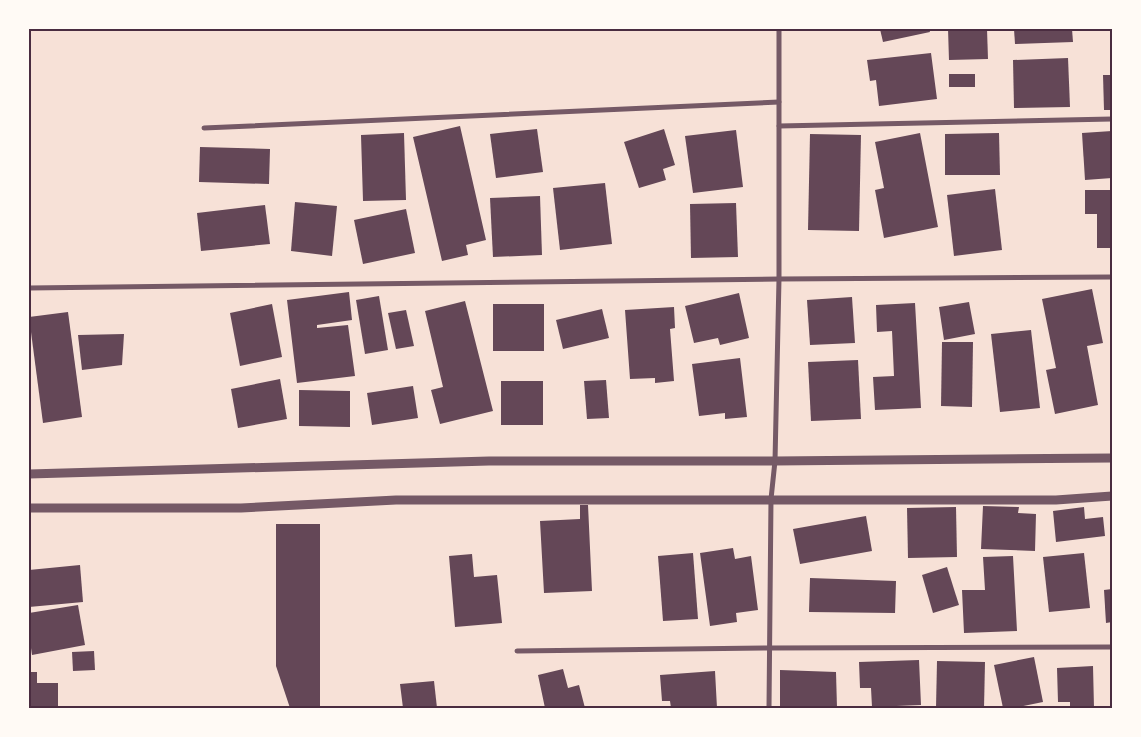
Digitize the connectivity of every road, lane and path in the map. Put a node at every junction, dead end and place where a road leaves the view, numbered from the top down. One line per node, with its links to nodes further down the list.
1 (779, 29): 2 (street)
2 (779, 102): 4 (street); 5 (street)
3 (1112, 119): 4 (street)
4 (779, 126): 7 (street)
5 (204, 128)
6 (1112, 277): 7 (street)
7 (779, 278): 8 (street); 10 (street)
8 (29, 288)
9 (1112, 458): 10 (street)
10 (775, 461): 11 (street); 13 (street)
11 (29, 474)
12 (1112, 496): 13 (street)
13 (772, 500): 14 (street); 16 (street)
14 (29, 508)
15 (1112, 647): 16 (street)
16 (771, 648): 17 (street); 18 (street)
17 (517, 651)
18 (770, 708)

